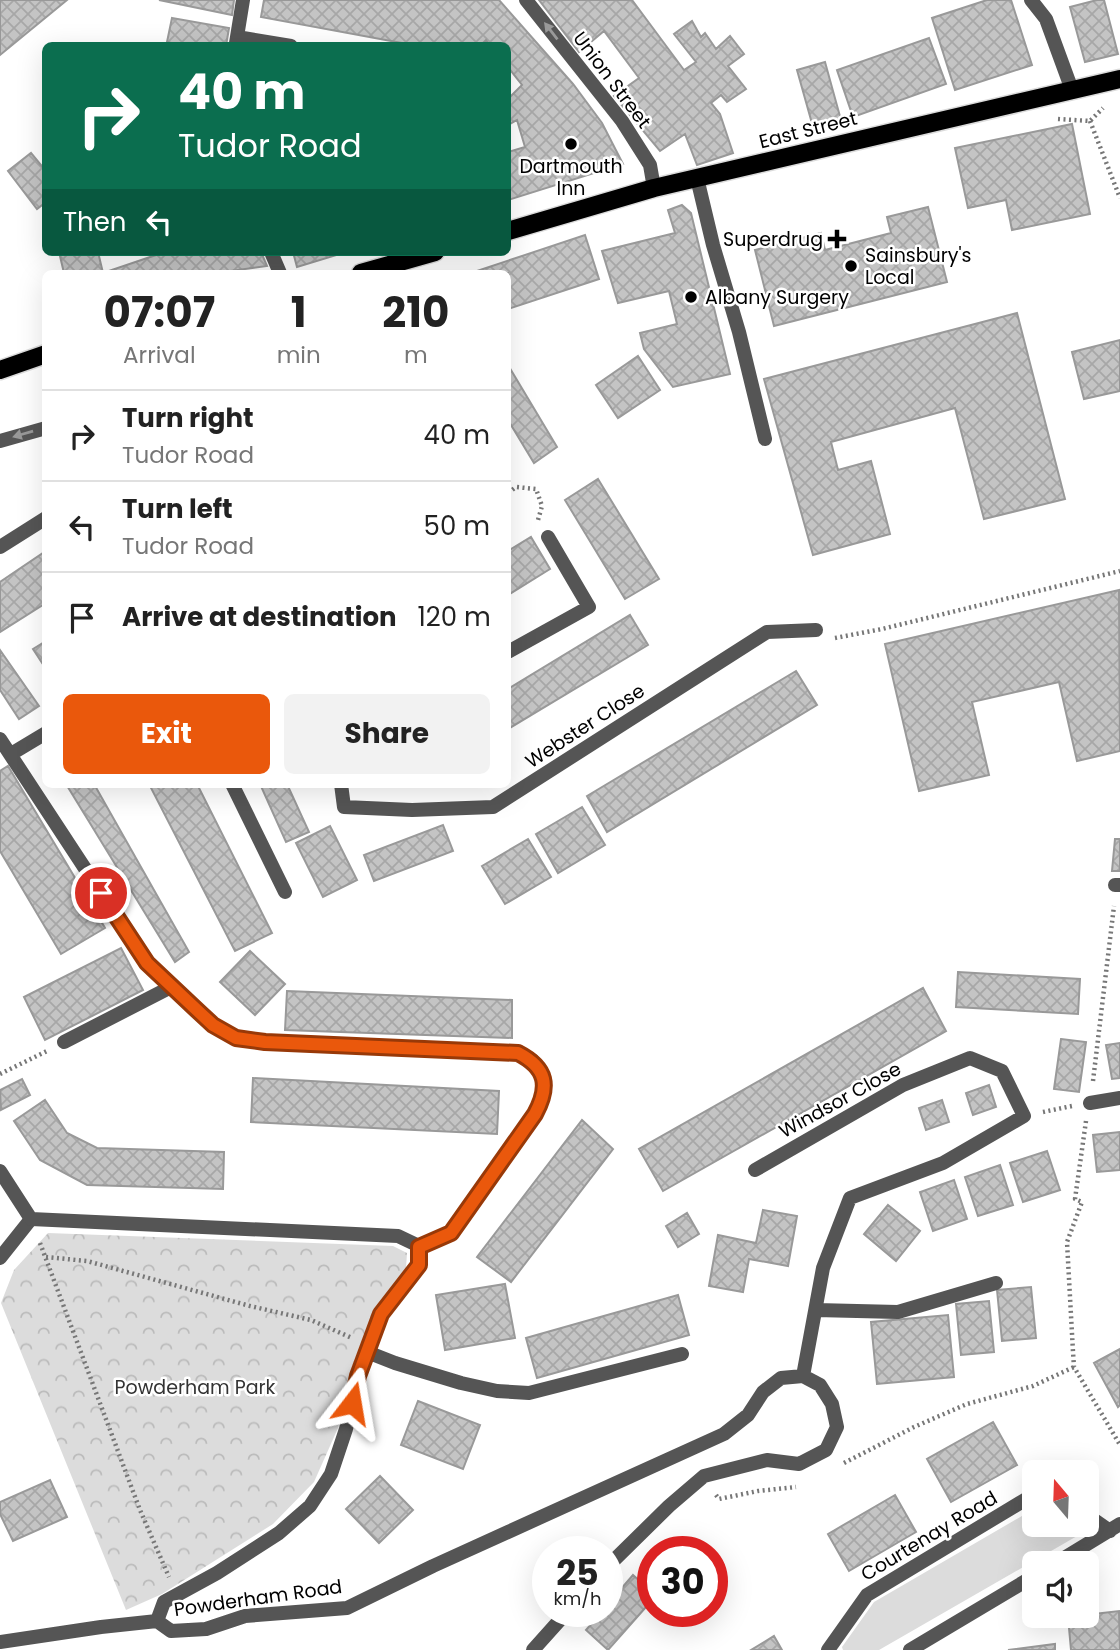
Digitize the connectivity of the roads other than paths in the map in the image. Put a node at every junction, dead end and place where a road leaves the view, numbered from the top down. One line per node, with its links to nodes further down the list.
1 (243, 0): 4 (street)
2 (526, 0): 8 (street, Union Street, one-way to 2)
3 (1031, 0): 6 (street)
4 (237, 41)
5 (1120, 79): 6 (main road, East Street)
6 (1072, 90): 7 (main road, East Street)
7 (697, 178): 8 (main road, East Street); 16 (street)
8 (654, 188): 9 (main road, East Street)
9 (511, 230)
10 (428, 256): 11 (main road)
11 (407, 267): 12 (main road)
12 (384, 270)
13 (42, 357): 14 (main road)
14 (0, 369)
15 (42, 429): 17 (street, one-way to 17)
16 (765, 439)
17 (0, 441)
18 (42, 521): 20 (street)
19 (548, 537): 22 (street)
20 (0, 547)
21 (820, 635): 27 (street, Webster Close)
22 (511, 650)
23 (42, 735): 25 (street)
24 (0, 738): 25 (street)
25 (11, 754): 29 (street)
26 (234, 788): 28 (street)
27 (342, 788)
28 (285, 891)
29 (171, 987): 30 (street); 36 (street)
30 (64, 1042)
31 (1120, 1098): 32 (street)
32 (1090, 1103)
33 (755, 1170): 39 (street, Windsor Close)
34 (0, 1171): 35 (street)
35 (31, 1219): 36 (street); 37 (street)
36 (419, 1247): 40 (street, Powderham Road)
37 (0, 1258)
38 (996, 1283): 39 (street)
39 (816, 1310): 42 (street)
40 (368, 1348): 41 (street); 49 (street, Powderham Road)
41 (682, 1354)
42 (803, 1377): 46 (street); 49 (street, Powderham Road)
43 (1022, 1502): 53 (street, Courtenay Road)
44 (1099, 1521): 45 (street)
45 (1115, 1528): 47 (street)
46 (623, 1551)
47 (1076, 1551)
48 (1022, 1583): 54 (street)
49 (157, 1621): 51 (street)
50 (554, 1627): 52 (street)
51 (0, 1642)
52 (533, 1650)
53 (828, 1650)
54 (910, 1650)

